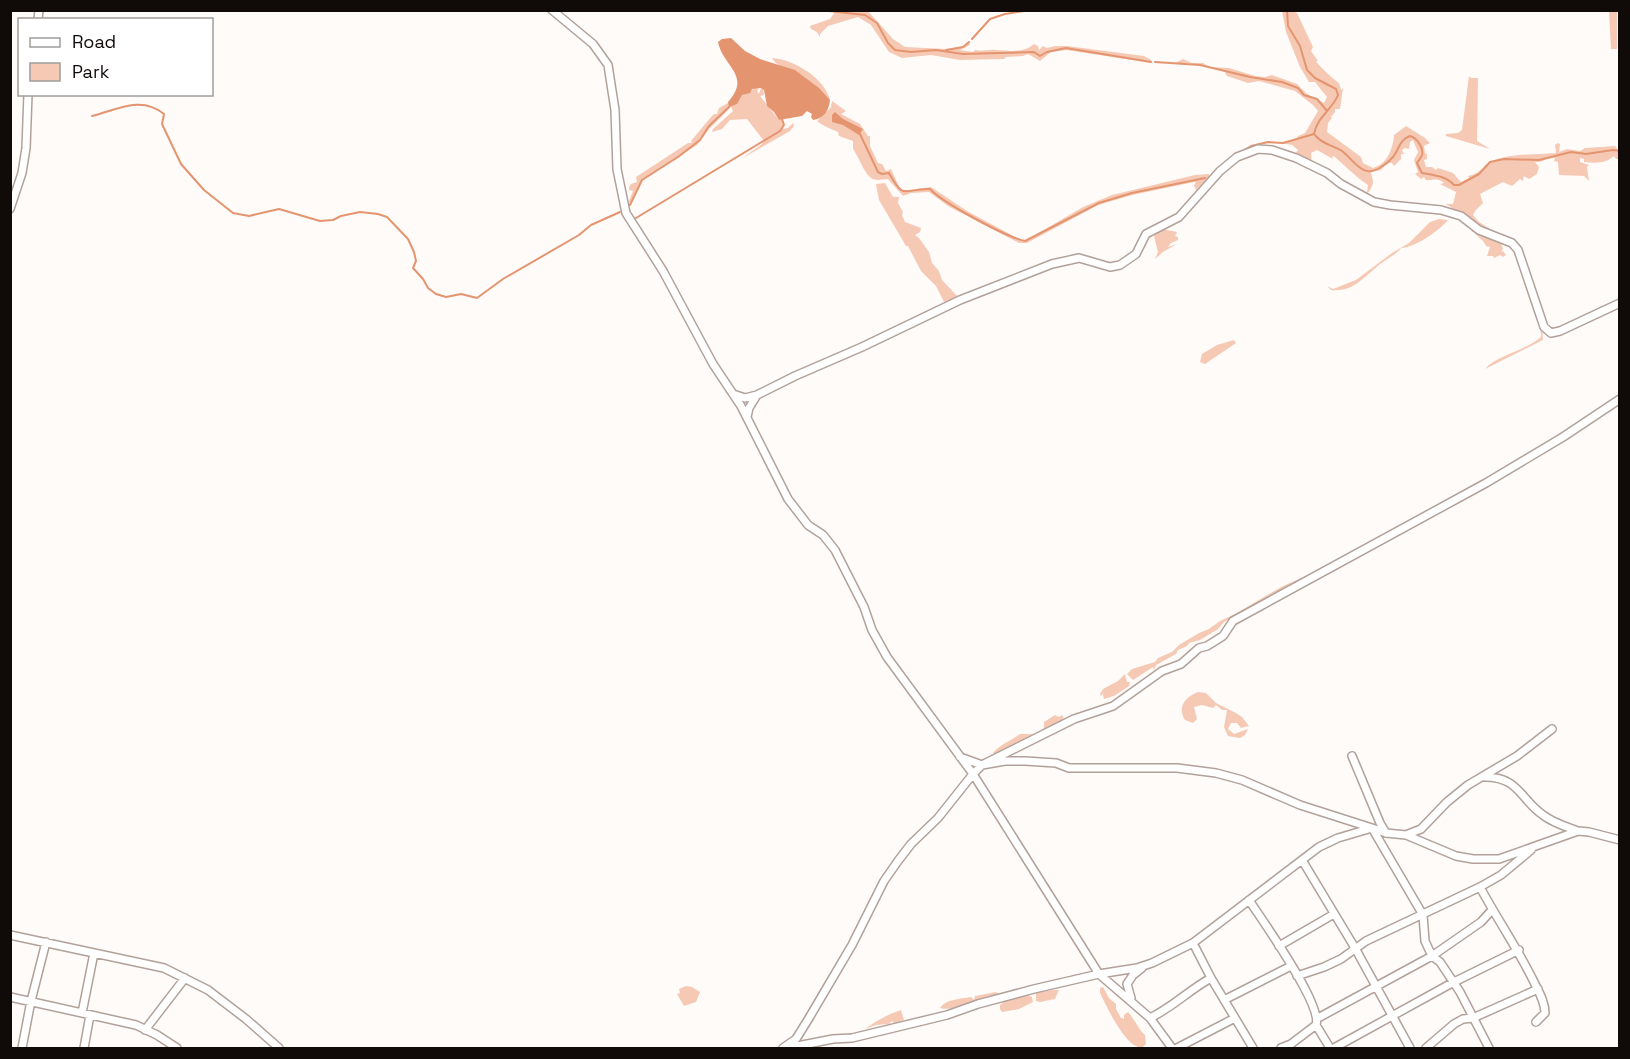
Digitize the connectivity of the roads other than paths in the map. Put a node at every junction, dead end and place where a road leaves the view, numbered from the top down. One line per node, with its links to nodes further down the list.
1 (552, 10): 5 (street)
2 (28, 96): 3 (street)
3 (10, 209)
4 (1620, 303): 6 (street)
5 (733, 394): 6 (street); 8 (street)
6 (757, 395): 8 (street)
7 (1620, 399): 12 (street)
8 (747, 417): 11 (street)
9 (1552, 729): 14 (street)
10 (1352, 756): 17 (street)
11 (960, 757): 12 (street); 13 (street)
12 (982, 765): 13 (street); 15 (street)
13 (973, 774): 37 (street); 60 (street)
14 (1483, 777): 16 (street); 18 (street)
15 (1372, 828): 17 (street); 21 (street); 26 (street)
16 (1578, 831): 19 (street); 20 (street)
17 (1386, 833): 18 (street)
18 (1406, 835): 20 (street)
19 (1620, 840)
20 (1534, 848): 22 (street)
21 (1302, 860): 23 (street); 25 (street)
22 (1480, 887): 24 (street); 26 (street)
23 (1249, 900): 29 (street); 30 (street)
24 (1492, 910): 32 (street); 34 (street)
25 (1334, 914): 30 (street); 31 (street)
26 (1423, 915): 31 (street); 34 (street)
27 (10, 935): 28 (street)
28 (46, 942): 33 (street); 46 (street)
29 (1193, 943): 35 (street); 40 (street)
30 (1279, 946): 36 (street)
31 (1355, 948): 38 (street); 42 (street)
32 (1519, 950): 41 (street); 43 (street)
33 (94, 953): 39 (street); 48 (street)
34 (1432, 956): 41 (street); 42 (street)
35 (1147, 965): 37 (street); 47 (street)
36 (1291, 966): 38 (street); 45 (street)
37 (1099, 974): 47 (street); 60 (street)
38 (1297, 976): 53 (street)
39 (186, 978): 55 (street); 59 (street)
40 (1211, 978): 45 (street); 50 (street)
41 (1452, 982): 49 (street); 52 (street)
42 (1376, 986): 49 (street); 53 (street)
43 (1538, 989): 52 (street); 54 (street)
44 (10, 997): 46 (street)
45 (1224, 1000): 51 (street)
46 (31, 1001): 48 (street); 56 (street)
47 (1132, 1001): 50 (street)
48 (86, 1014): 55 (street); 57 (street)
49 (1391, 1015): 65 (street); 66 (street)
50 (1150, 1018): 61 (street)
51 (1234, 1018): 62 (street); 63 (street)
52 (1473, 1018): 67 (street); 68 (street)
53 (1317, 1022): 64 (street); 65 (street)
54 (1536, 1022)
55 (145, 1030): 58 (street)
56 (22, 1048)
57 (84, 1048)
58 (177, 1048)
59 (279, 1048)
60 (785, 1048)
61 (1172, 1048)
62 (1177, 1048)
63 (1253, 1048)
64 (1281, 1048)
65 (1332, 1048)
66 (1410, 1048)
67 (1426, 1048)
68 (1489, 1048)

